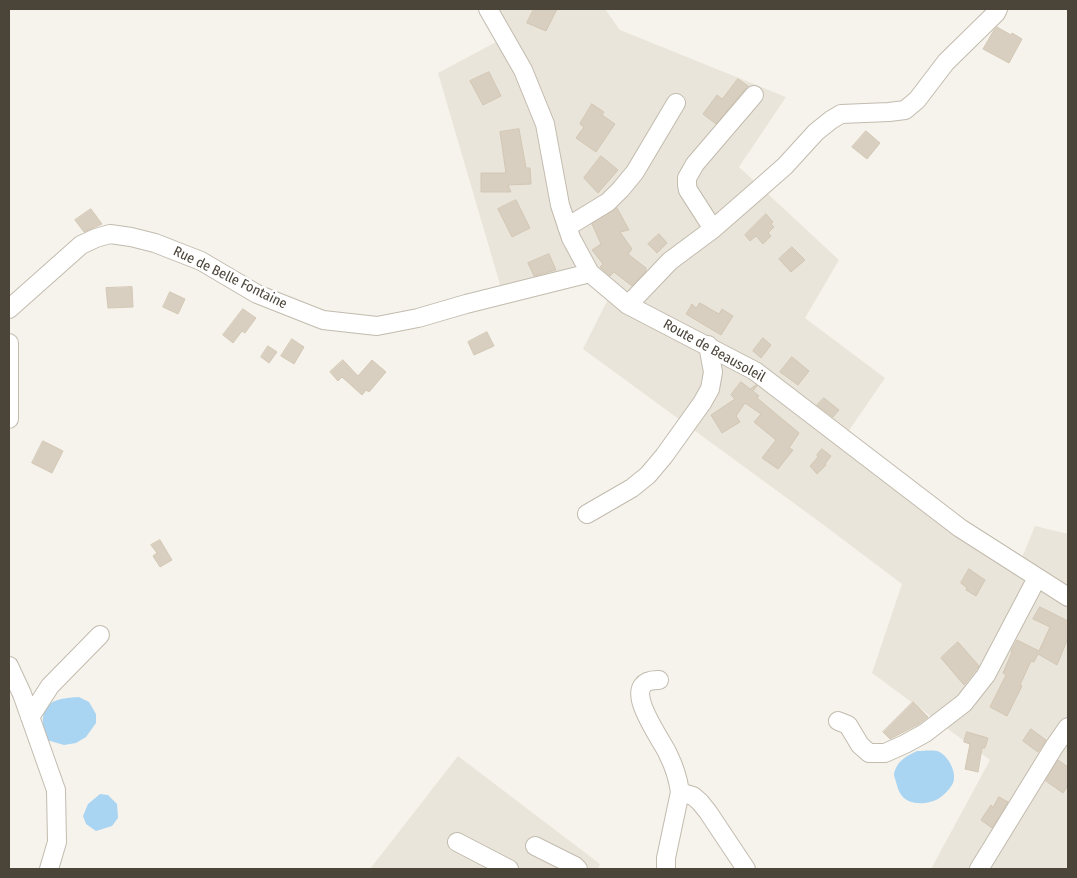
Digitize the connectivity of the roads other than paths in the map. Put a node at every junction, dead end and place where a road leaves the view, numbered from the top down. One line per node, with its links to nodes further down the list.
1 (488, 9): 5 (street, Route de Beausoleil)
2 (998, 9): 6 (street)
3 (754, 95): 6 (street)
4 (676, 103): 5 (street)
5 (567, 227): 7 (street, Route de Beausoleil)
6 (712, 229): 8 (street)
7 (590, 273): 8 (street, Route de Beausoleil); 9 (street, Rue de Belle Fontaine)
8 (628, 305): 11 (street, Route de Beausoleil)
9 (9, 309)
10 (9, 343): 12 (street)
11 (708, 345): 13 (street); 14 (street, Route de Beausoleil)
12 (9, 419)
13 (587, 514)
14 (1037, 578): 15 (street, Route de Beausoleil); 20 (street)
15 (1068, 597)
16 (100, 635): 19 (street)
17 (9, 666): 19 (street)
18 (660, 680): 22 (street)
19 (30, 717): 25 (street)
20 (838, 721)
21 (1068, 727): 30 (street)
22 (680, 792): 28 (street); 29 (street)
23 (457, 842): 26 (street)
24 (535, 846): 27 (street)
25 (49, 869)
26 (509, 869)
27 (578, 869)
28 (666, 869)
29 (746, 869)
30 (979, 869)

